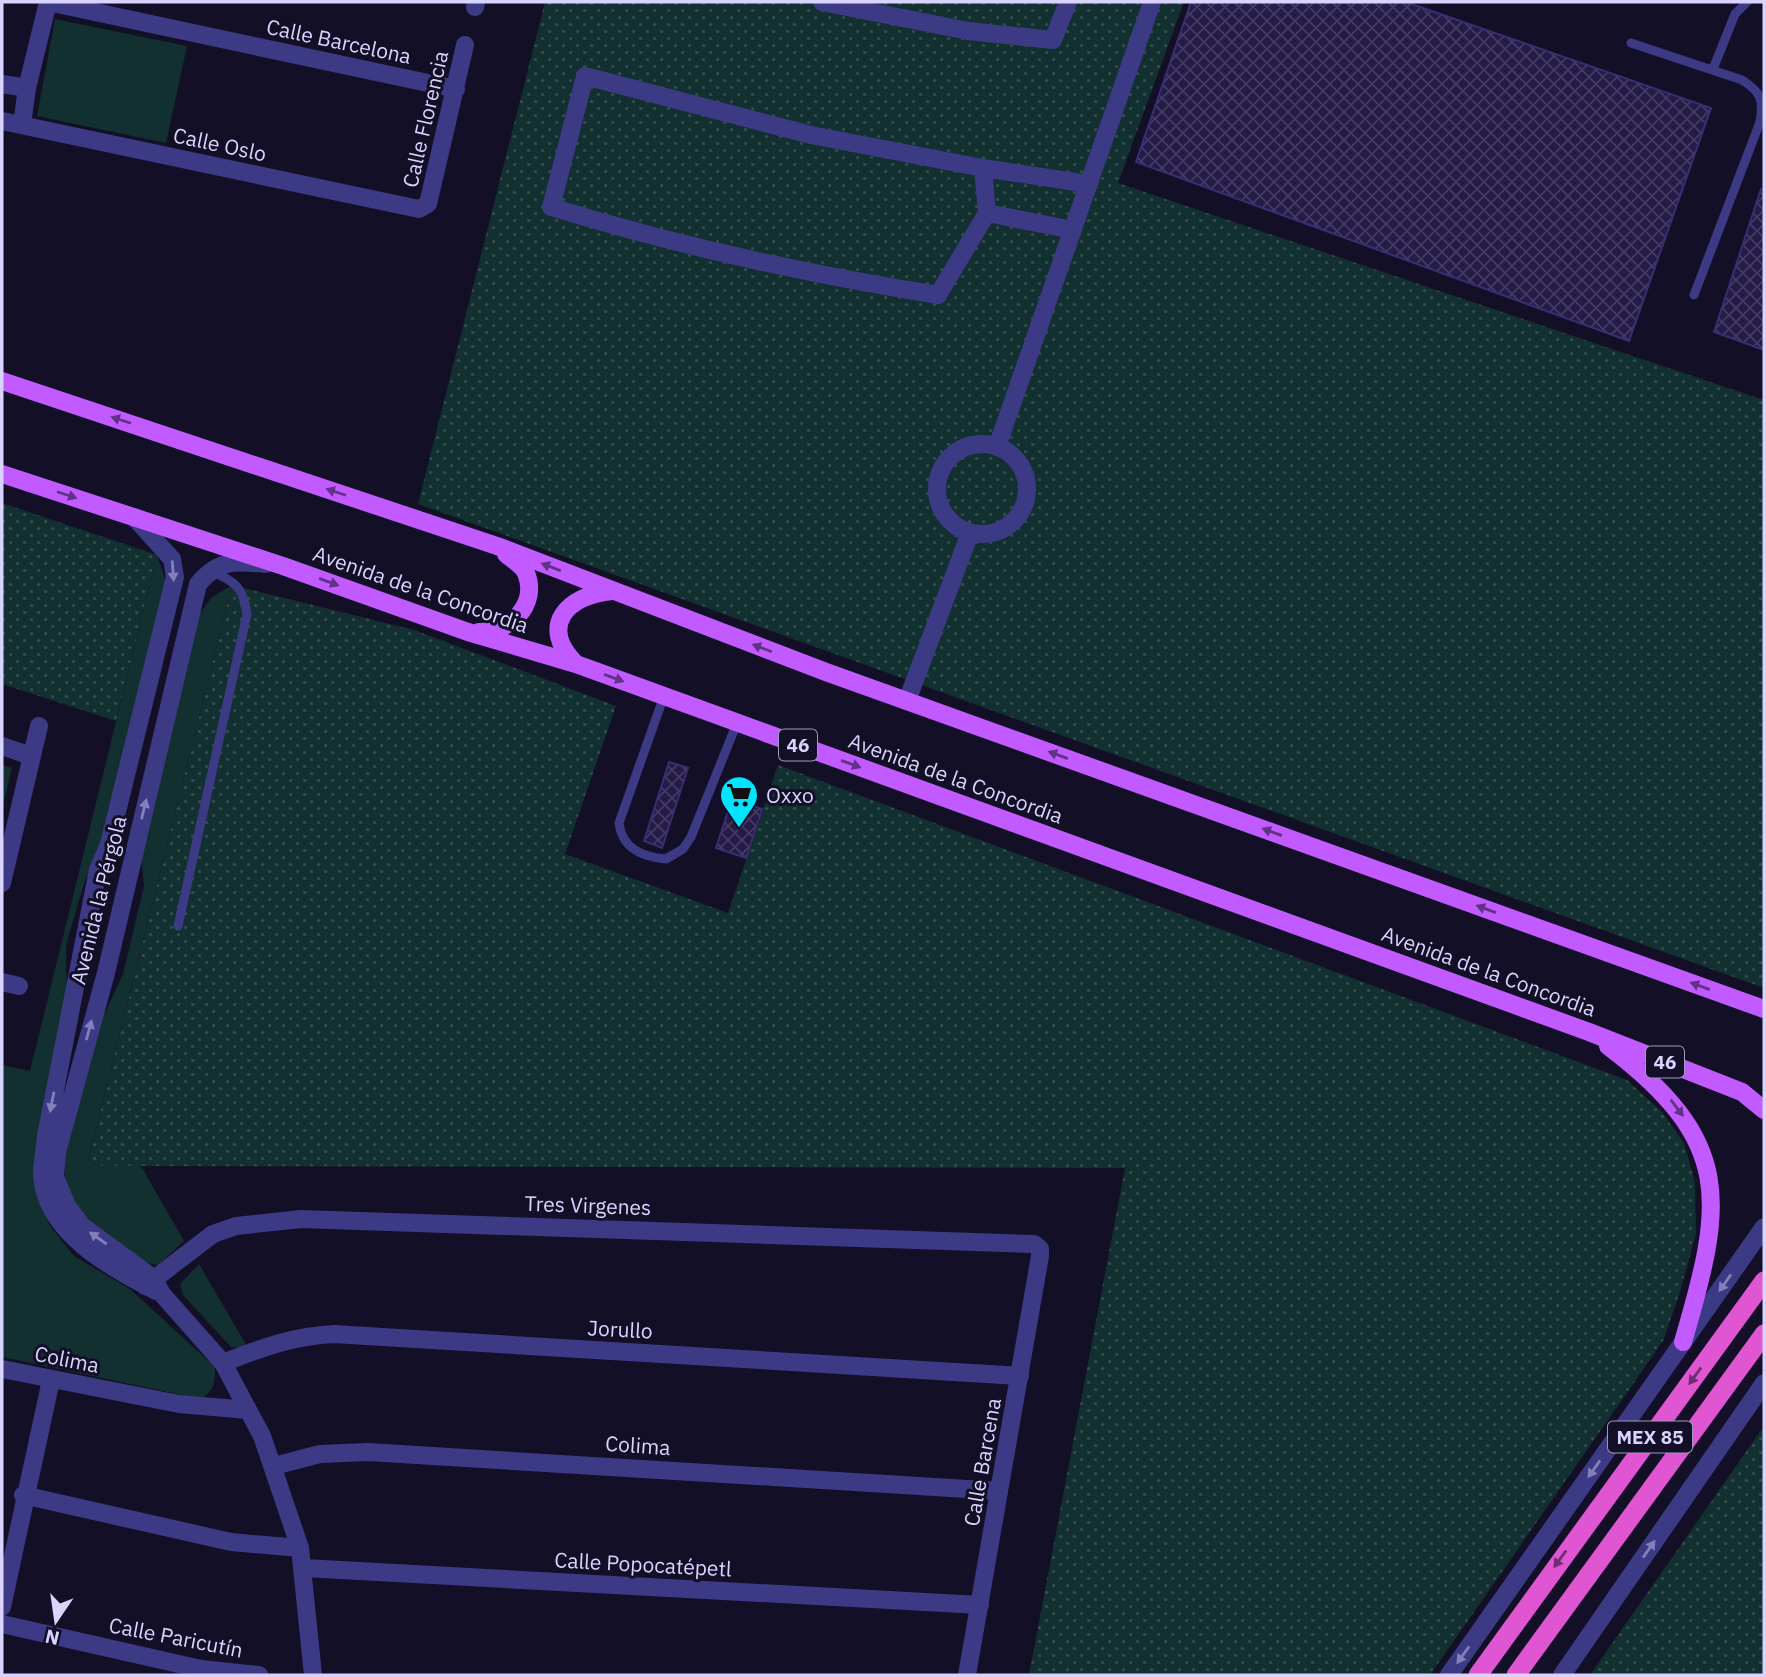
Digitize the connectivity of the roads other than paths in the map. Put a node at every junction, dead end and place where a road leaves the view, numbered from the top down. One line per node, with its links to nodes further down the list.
1 (48, 2): 10 (street); 11 (street, Calle Barcelona)
2 (822, 2): 3 (street)
3 (1068, 2)
4 (1152, 2): 15 (street)
5 (1747, 2): 8 (lane)
6 (1630, 43): 8 (lane)
7 (466, 45): 11 (street, Calle Florencia)
8 (1713, 69): 19 (lane)
9 (2, 84): 10 (street)
10 (27, 88): 13 (street)
11 (456, 89): 16 (street, Calle Florencia)
12 (2, 121): 13 (street, Calle Oslo)
13 (22, 125): 16 (street, Calle Oslo)
14 (983, 168): 15 (street); 17 (street); 17 (street)
15 (1088, 184): 18 (street)
16 (428, 204)
17 (987, 213): 18 (street)
18 (1073, 230): 21 (street)
19 (1694, 295)
20 (3, 380): 25 (main road, one-way to 20)
21 (997, 447): 24 (street); 24 (street)
22 (2, 474): 23 (main road, Avenida de la Concordia / 46, one-way to 23)
23 (134, 517): 26 (main road, Avenida de la Concordia / 46); 38 (street, Avenida la Pérgola, one-way to 38)
24 (970, 533): 32 (street)
25 (497, 546): 28 (main road, one-way to 25); 29 (main road)
26 (283, 566): 27 (street); 29 (main road, Avenida de la Concordia / 46, one-way to 29)
27 (210, 570): 39 (street, Avenida la Pérgola, one-way to 27); 41 (lane)
28 (615, 591): 30 (main road); 32 (main road, one-way to 28)
29 (468, 632): 30 (main road, Avenida de la Concordia / 46)
30 (576, 664): 31 (main road, Avenida de la Concordia / 46, one-way to 31)
31 (664, 696): 33 (main road, Avenida de la Concordia / 46); 33 (lane)
32 (906, 701): 44 (main road, one-way to 32)
33 (737, 723): 45 (main road, Avenida de la Concordia / 46, one-way to 45)
34 (38, 726): 36 (street)
35 (2, 746): 36 (street)
36 (31, 756): 37 (street)
37 (7, 837): 40 (street)
38 (109, 844): 39 (street); 42 (street, Avenida la Pérgola)
39 (134, 851): 43 (street, Avenida la Pérgola)
40 (2, 883)
41 (178, 926)
42 (73, 996): 43 (street); 52 (street, Avenida la Pérgola, one-way to 52)
43 (97, 1000): 52 (street, Avenida la Pérgola, one-way to 43)
44 (1764, 1009)
45 (1589, 1032): 46 (main road, Avenida de la Concordia / 46); 54 (main road, one-way to 54)
46 (1742, 1092): 47 (main road); 48 (main road, Avenida de la Concordia / 46)
47 (1764, 1094)
48 (1764, 1110)
49 (1763, 1229): 54 (street, one-way to 54)
50 (1040, 1256): 52 (street, Tres Virgenes); 57 (street, Calle Barcena)
51 (1764, 1281): 74 (highway, MEX 85, one-way to 74)
52 (149, 1282): 55 (street)
53 (1764, 1334): 69 (highway, MEX 85)
54 (1683, 1342): 73 (street, one-way to 73)
55 (223, 1363): 57 (street, Jorullo); 60 (street)
56 (2, 1369): 58 (street, Colima)
57 (1020, 1376): 62 (street, Calle Barcena)
58 (51, 1380): 60 (street, Colima); 63 (street)
59 (1764, 1383): 77 (street, one-way to 59)
60 (248, 1409): 61 (street)
61 (274, 1466): 62 (street, Colima); 64 (street)
62 (999, 1491): 66 (street, Calle Barcena)
63 (23, 1495): 64 (street); 67 (street)
64 (300, 1548): 65 (street)
65 (304, 1568): 66 (street, Calle Popocatépetl); 71 (street)
66 (980, 1605): 72 (street, Calle Barcena)
67 (2, 1607)
68 (2, 1624): 70 (street, Calle Paricutín)
69 (1530, 1655): 75 (highway, MEX 85); 76 (highway)
70 (259, 1675)
71 (313, 1675)
72 (967, 1675)
73 (1449, 1675)
74 (1478, 1675)
75 (1516, 1675)
76 (1523, 1675)
77 (1562, 1675)

